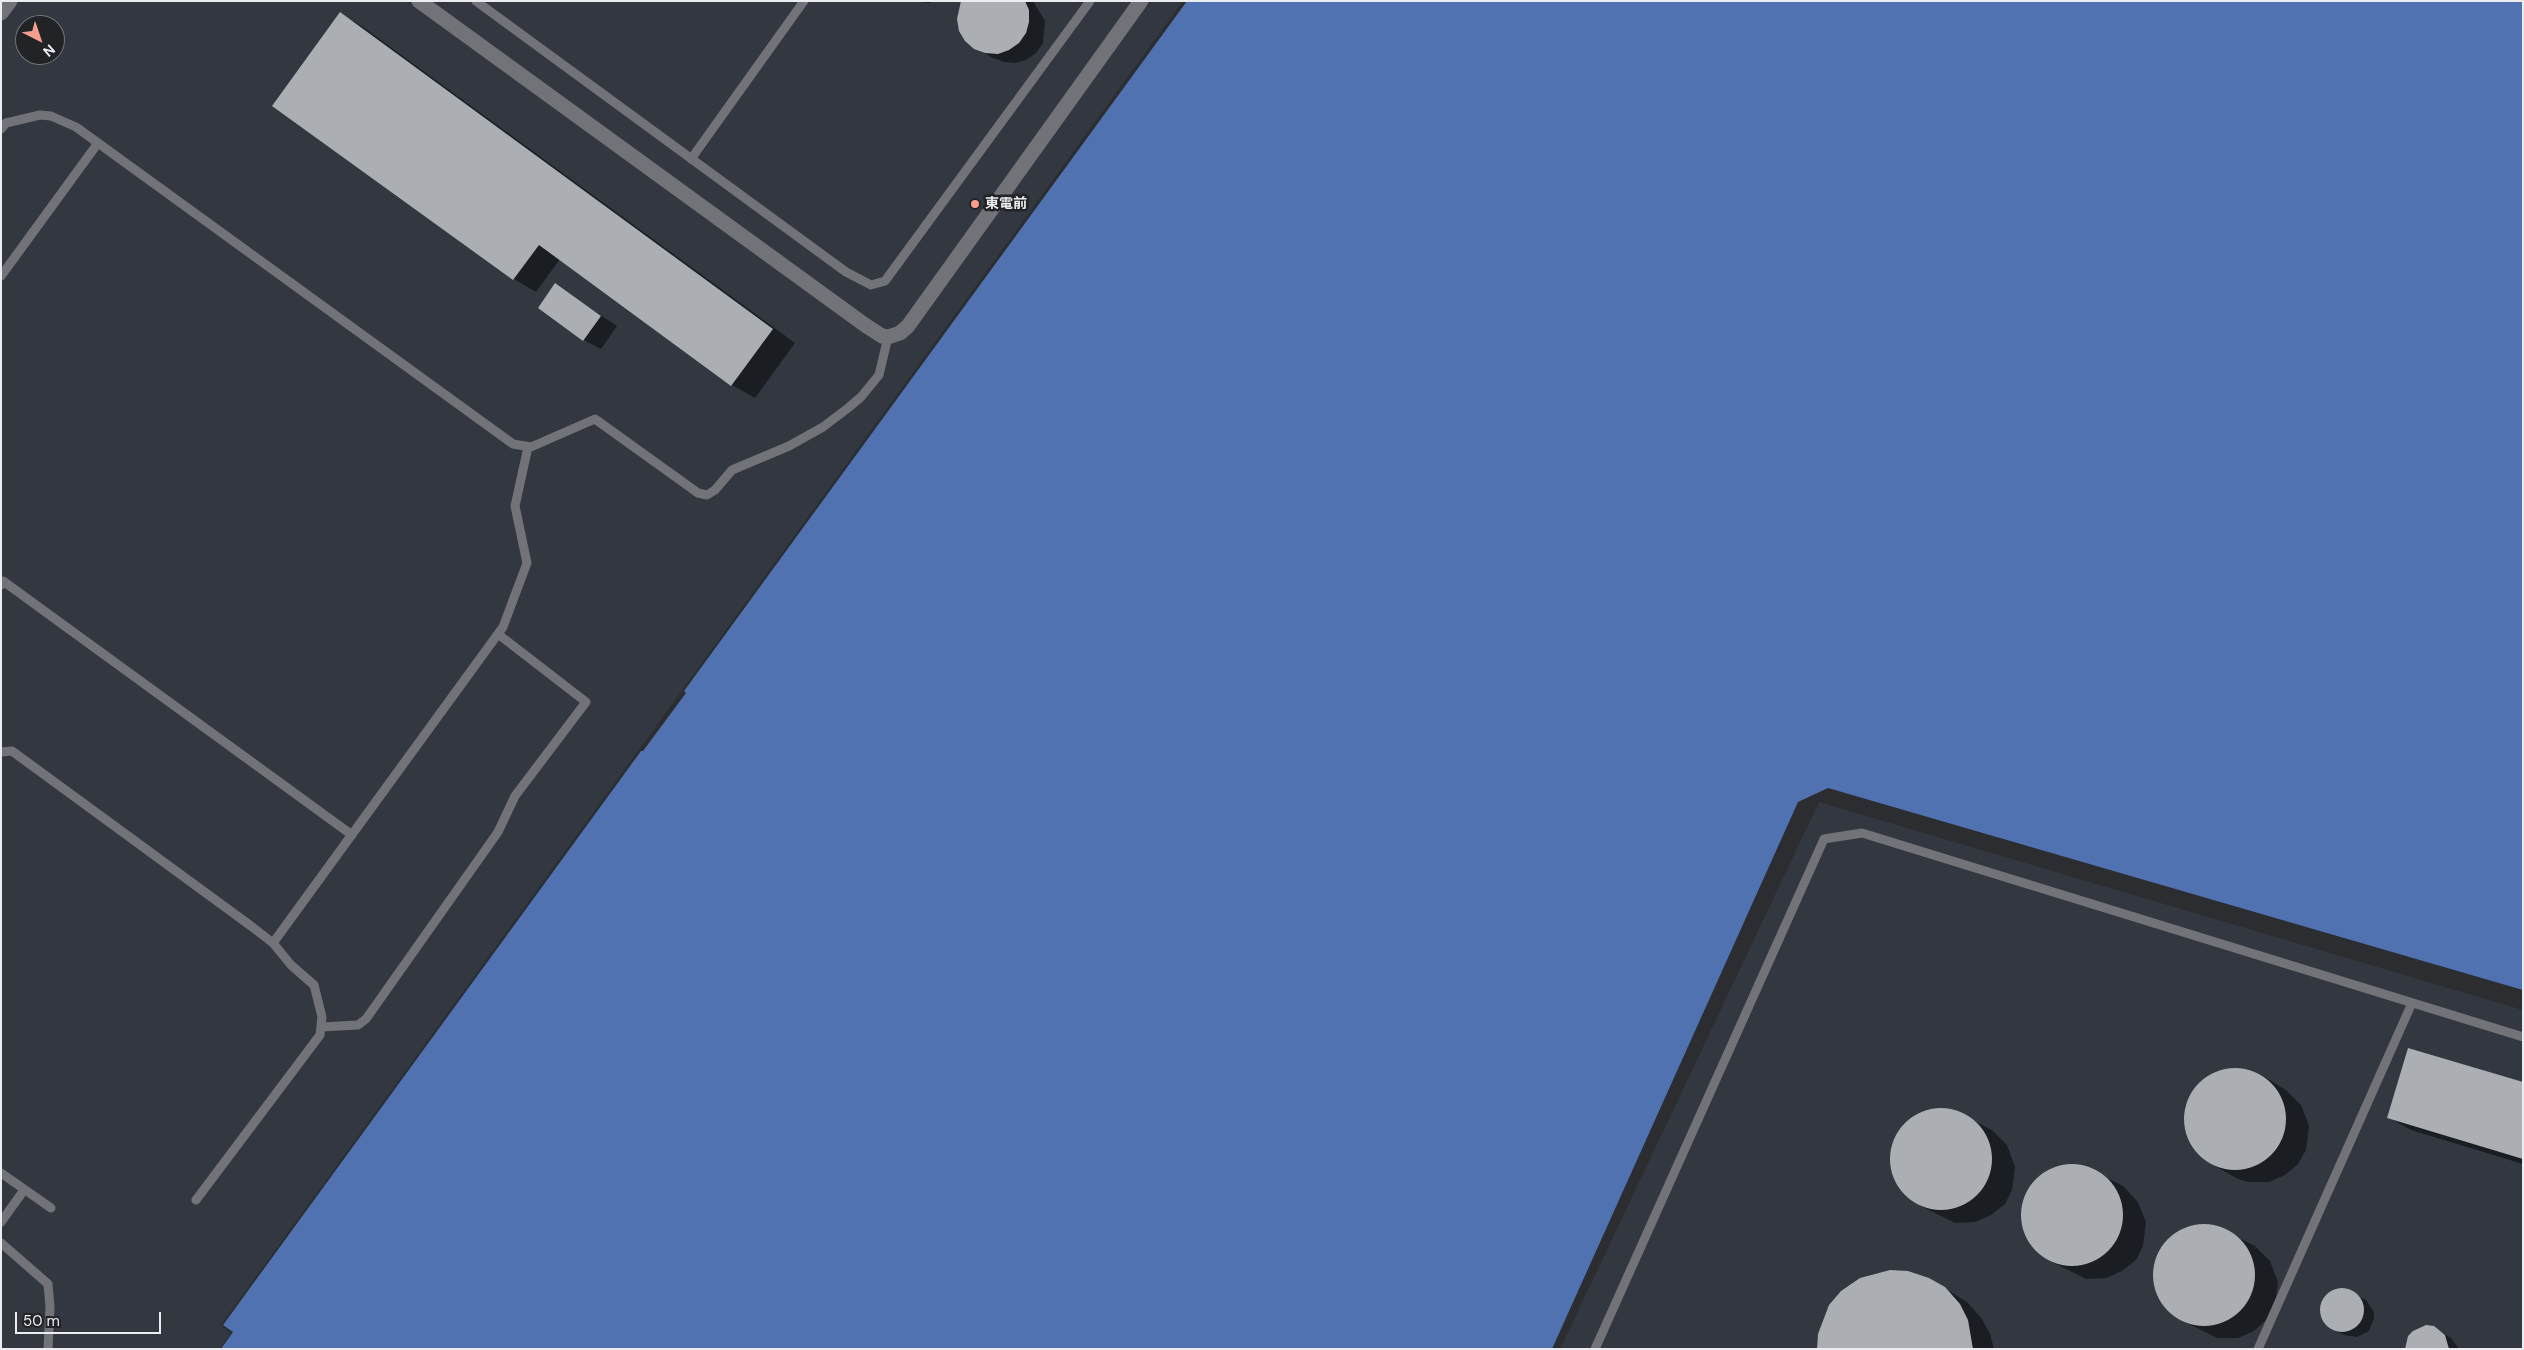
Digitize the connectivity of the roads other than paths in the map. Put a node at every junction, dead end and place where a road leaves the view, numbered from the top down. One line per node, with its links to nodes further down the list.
1 (10, 1): 7 (street)
2 (419, 1): 12 (street)
3 (476, 1): 10 (lane)
4 (804, 1): 10 (lane)
5 (1090, 1): 10 (lane)
6 (1141, 1): 12 (street)
7 (1, 13)
8 (1, 129): 9 (lane)
9 (98, 143): 11 (lane); 13 (lane)
10 (692, 159)
11 (1, 276)
12 (888, 337): 13 (lane)
13 (528, 447): 15 (lane)
14 (1, 585): 17 (lane)
15 (498, 634): 17 (lane); 20 (lane)
16 (1, 752): 18 (lane)
17 (352, 835): 18 (lane)
18 (274, 943): 20 (lane)
19 (2412, 1003): 21 (lane); 29 (lane); 30 (lane)
20 (322, 1026): 24 (lane)
21 (2523, 1037)
22 (1, 1173): 23 (lane)
23 (24, 1190): 25 (lane); 26 (lane)
24 (196, 1200)
25 (51, 1208)
26 (1, 1222)
27 (1, 1244): 28 (lane)
28 (48, 1349)
29 (1595, 1349)
30 (2258, 1349)

